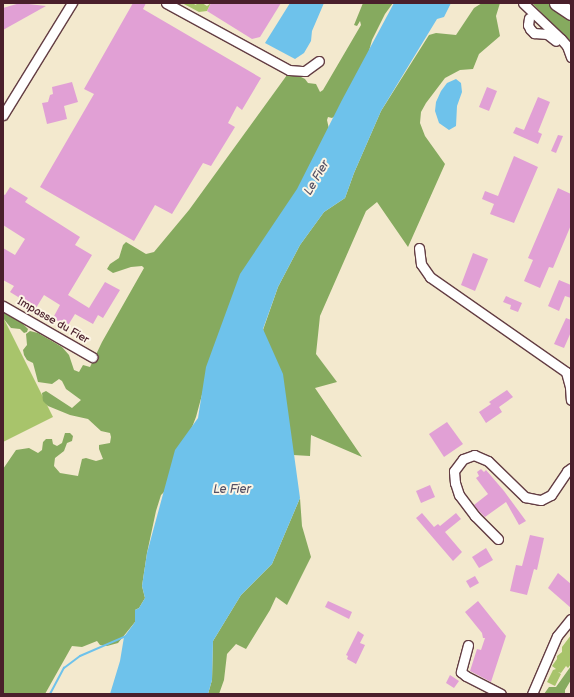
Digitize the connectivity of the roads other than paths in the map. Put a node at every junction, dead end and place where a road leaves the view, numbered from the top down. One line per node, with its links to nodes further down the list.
1 (72, 3): 11 (street)
2 (166, 3): 10 (street)
3 (556, 3): 7 (highway)
4 (565, 3): 6 (highway)
5 (521, 4): 8 (street)
6 (571, 6)
7 (571, 13)
8 (533, 16): 9 (street); 9 (street)
9 (570, 56)
10 (319, 61)
11 (3, 115)
12 (419, 248): 15 (street)
13 (3, 306): 14 (street, Impasse du Fier)
14 (92, 357)
15 (569, 368): 16 (street)
16 (571, 400)
17 (571, 468): 18 (street)
18 (498, 539)
19 (571, 619): 22 (street)
20 (468, 646): 21 (street)
21 (501, 694)
22 (532, 694)

